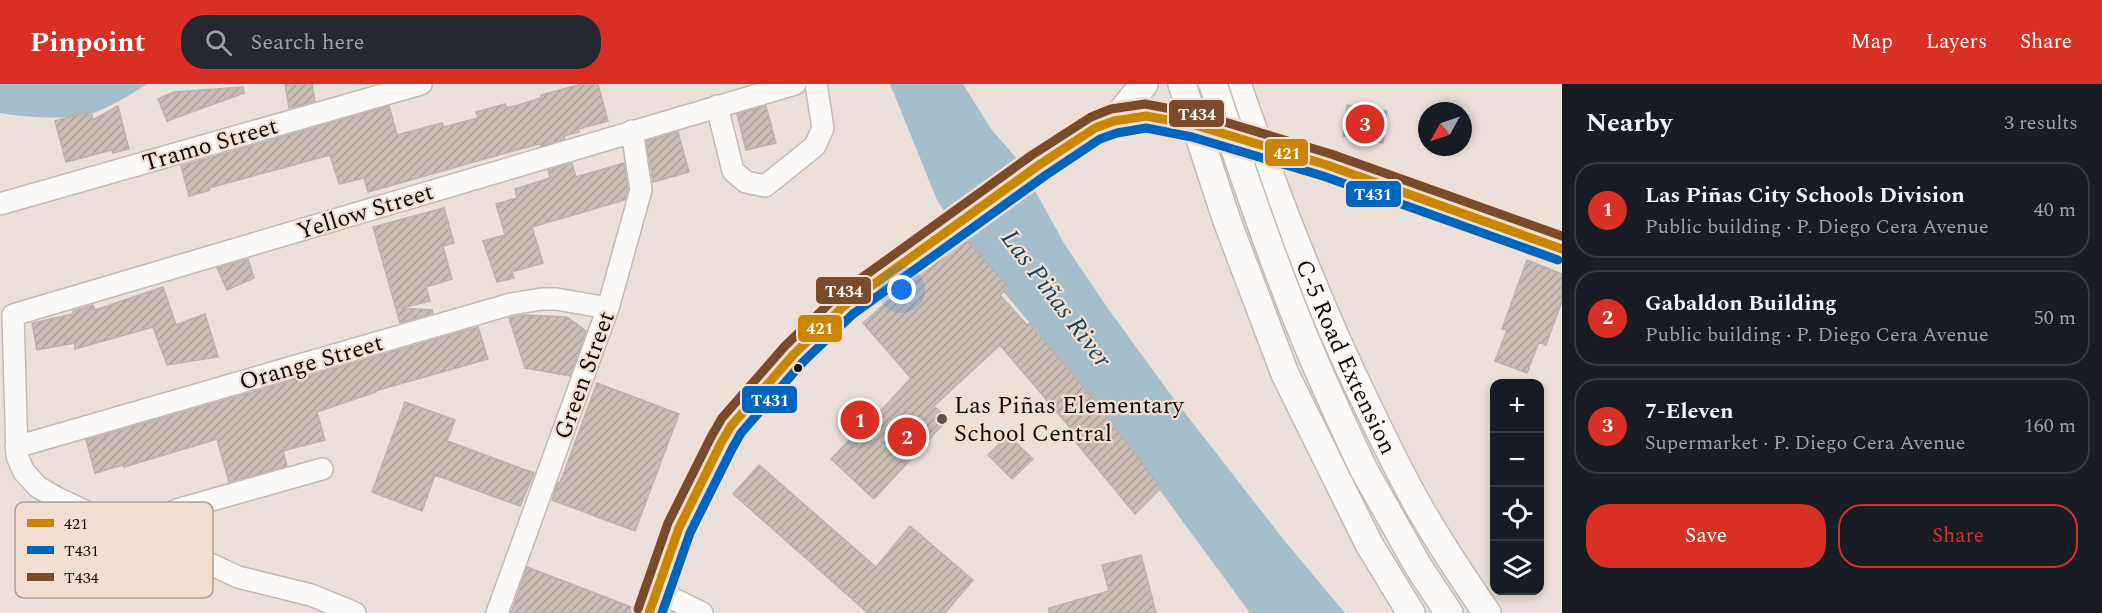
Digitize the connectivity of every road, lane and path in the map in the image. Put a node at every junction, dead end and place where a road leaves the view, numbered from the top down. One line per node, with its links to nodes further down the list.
1 (421, 84): 13 (street, Tramo Street)
2 (795, 84): 8 (street, Yellow Street)
3 (816, 84): 8 (street)
4 (1144, 84): 9 (main road)
5 (1182, 84): 10 (main road)
6 (1213, 84): 26 (main road, C-5 Road Extension, bridge)
7 (1237, 84): 12 (main road, C-5 Road Extension)
8 (717, 106): 11 (street, Yellow Street)
9 (1114, 121): 10 (main road); 21 (main road)
10 (1195, 125): 12 (main road); 25 (main road)
11 (632, 131): 15 (street, Green Street); 16 (street, Yellow Street)
12 (1258, 144): 14 (main road); 27 (main road, C-5 Road Extension)
13 (0, 204)
14 (1562, 249)
15 (608, 308): 16 (street, Orange Street); 23 (street, Green Street)
16 (16, 447): 18 (street)
17 (322, 469): 19 (street)
18 (68, 502)
19 (204, 502)
20 (213, 565): 22 (street)
21 (653, 602): 24 (street)
22 (355, 613)
23 (497, 613)
24 (702, 613)
25 (1411, 613)
26 (1449, 613)
27 (1487, 613)

